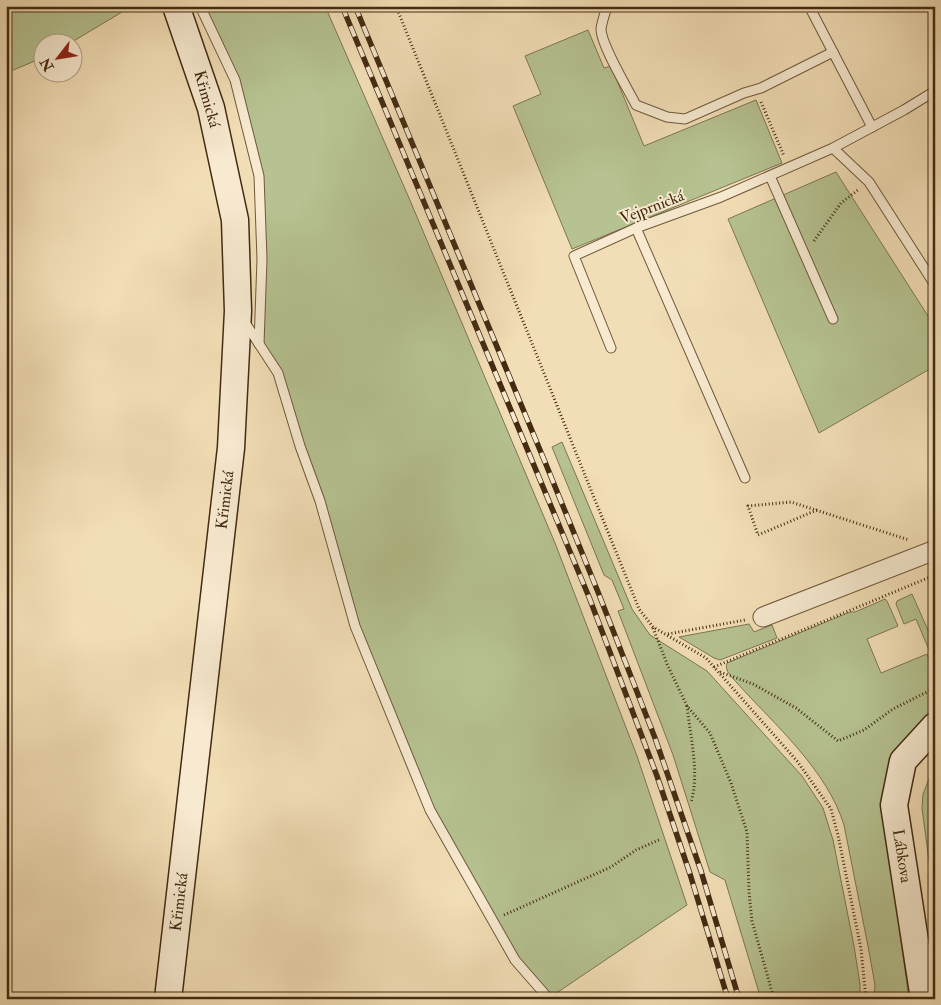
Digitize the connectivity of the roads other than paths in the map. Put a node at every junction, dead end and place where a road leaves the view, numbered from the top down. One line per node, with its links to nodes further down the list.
1 (607, 6): 4 (lane)
2 (809, 6): 4 (lane)
3 (184, 7): 11 (main road, Křimická); 13 (lane)
4 (833, 52): 6 (lane)
5 (935, 91): 6 (lane, Vejprnická)
6 (872, 128): 7 (lane, Vejprnická)
7 (833, 148): 8 (lane, Vejprnická); 10 (lane)
8 (770, 176): 9 (lane, Vejprnická); 12 (lane)
9 (636, 228): 14 (lane, Vejprnická); 15 (lane)
10 (935, 285)
11 (238, 311): 13 (lane); 19 (main road, Křimická)
12 (833, 319)
13 (259, 344): 20 (lane)
14 (611, 348)
15 (745, 478)
16 (928, 552): 17 (street)
17 (763, 617)
18 (935, 726): 21 (main road, Lábkova)
19 (168, 999)
20 (549, 999)
21 (924, 999)

